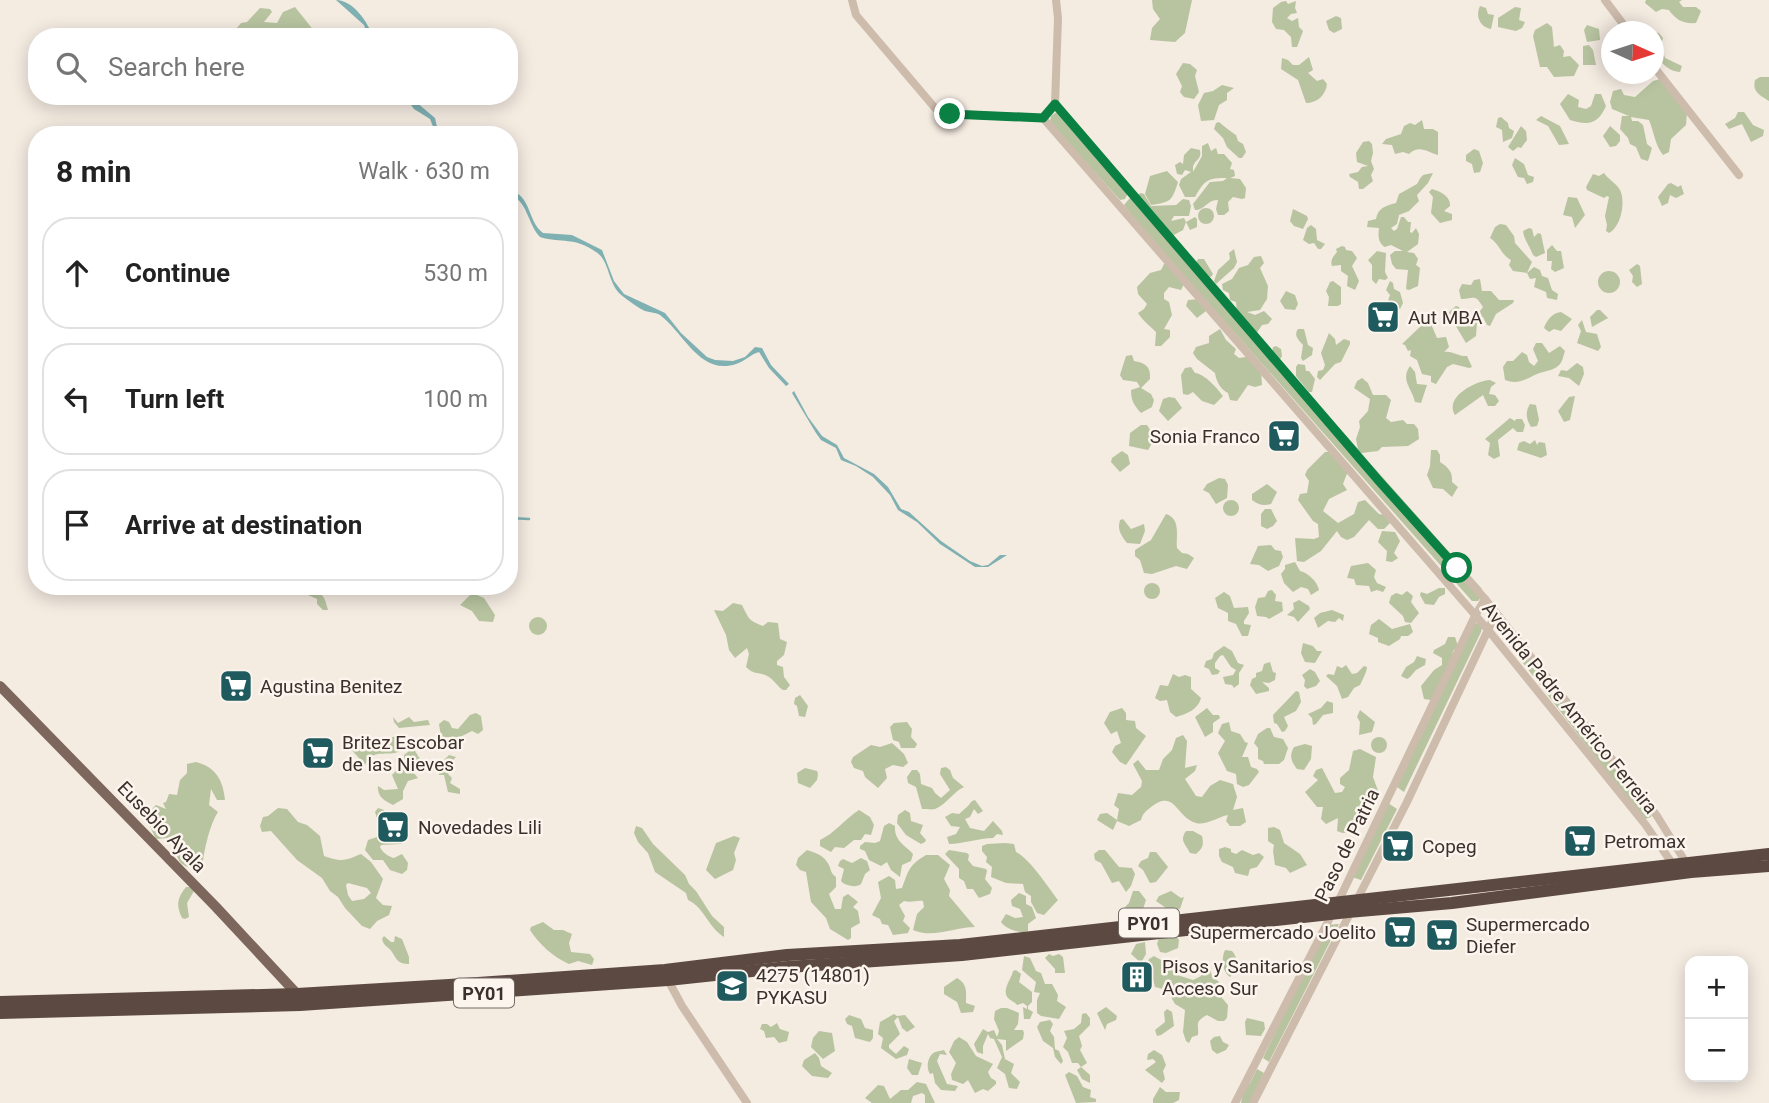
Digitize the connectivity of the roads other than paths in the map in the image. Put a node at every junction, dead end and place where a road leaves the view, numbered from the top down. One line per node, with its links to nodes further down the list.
1 (852, 0): 7 (street)
2 (1056, 0): 6 (street)
3 (1605, 0): 4 (street)
4 (1621, 21)
5 (1664, 80): 8 (street)
6 (1055, 104): 7 (street); 9 (street, Avenida Padre Américo Ferreira)
7 (1043, 118): 11 (street, Avenida Padre Américo Ferreira)
8 (1740, 175)
9 (1485, 599): 10 (street, Avenida Padre Américo Ferreira); 11 (street, Paso de Patria)
10 (1496, 613): 12 (street, Paso de Patria); 20 (street, Avenida Padre Américo Ferreira)
11 (1475, 616): 12 (street, Avenida Padre Américo Ferreira); 14 (street, Paso de Patria)
12 (1489, 631): 15 (street, Paso de Patria); 20 (street, Avenida Padre Américo Ferreira)
13 (0, 686): 28 (main road, Eusebio Ayala)
14 (1392, 788): 15 (street); 16 (street, Paso de Patria)
15 (1410, 795): 17 (street, Paso de Patria)
16 (1382, 807): 17 (street); 21 (street, Paso de Patria)
17 (1399, 815): 22 (street, Paso de Patria)
18 (1769, 854): 20 (highway, PY01)
19 (1769, 866): 20 (highway, PY01)
20 (1678, 867): 24 (highway, PY01); 24 (highway, PY01)
21 (1346, 881): 22 (street); 23 (street, Paso de Patria)
22 (1362, 887): 24 (street, Paso de Patria)
23 (1338, 902): 24 (highway, PY01); 25 (street, Paso de Patria); 26 (highway, PY01)
24 (1351, 906): 25 (highway, PY01); 33 (street, Paso de Patria)
25 (1331, 915): 26 (highway, PY01); 32 (street, Paso de Patria)
26 (961, 950): 27 (highway, PY01)
27 (666, 975): 28 (highway, PY01); 31 (street)
28 (299, 1000): 29 (highway, PY01); 30 (highway, PY01)
29 (0, 1002)
30 (0, 1013)
31 (747, 1103)
32 (1235, 1103)
33 (1252, 1103)

